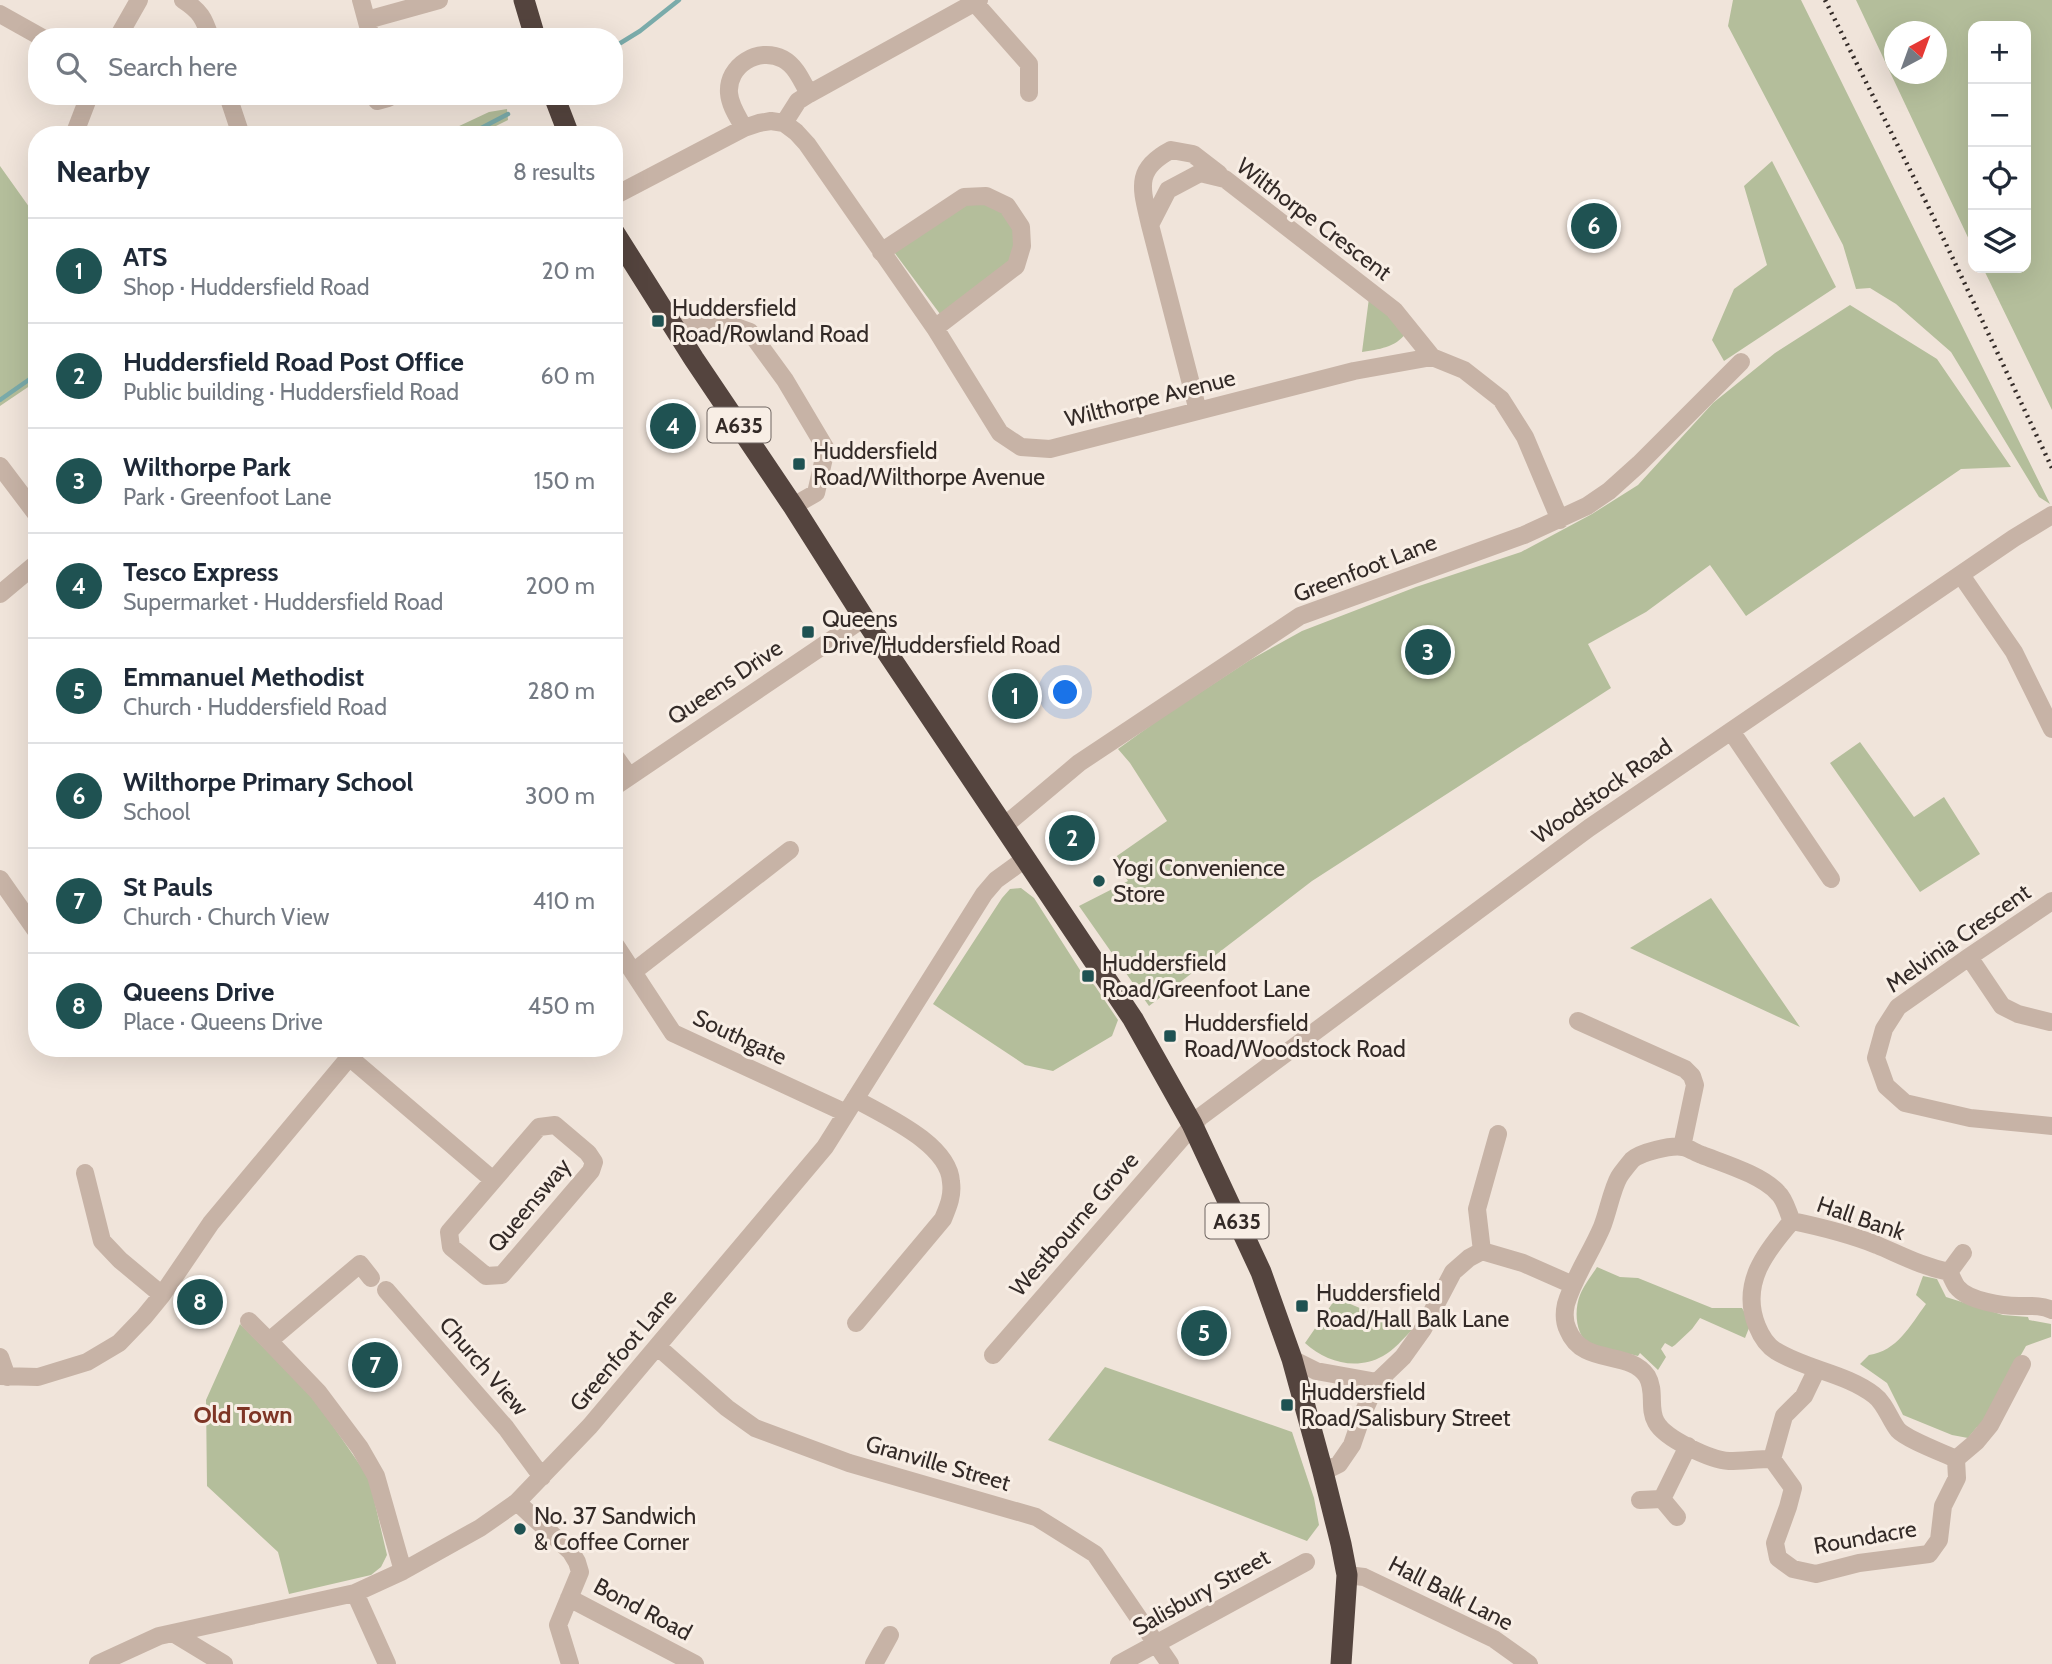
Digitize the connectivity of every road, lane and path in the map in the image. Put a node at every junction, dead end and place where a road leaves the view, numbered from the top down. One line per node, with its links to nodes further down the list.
1 (139, 0): 8 (street)
2 (183, 0): 9 (street)
3 (361, 0): 10 (street)
4 (439, 0): 10 (street)
5 (524, 0): 11 (highway)
6 (977, 2): 13 (street); 14 (street)
7 (0, 14): 12 (street)
8 (122, 28)
9 (207, 28)
10 (369, 28)
11 (532, 28)
12 (28, 30)
13 (1028, 93)
14 (809, 94): 18 (street); 22 (street)
15 (86, 105): 19 (street)
16 (231, 105): 20 (street)
17 (557, 105): 21 (highway)
18 (783, 123): 22 (street); 27 (street, Wilthorpe Avenue)
19 (78, 126)
20 (238, 126)
21 (566, 126)
22 (744, 128): 24 (street)
23 (1225, 179): 25 (street, Wilthorpe Crescent); 25 (street); 30 (street, Wilthorpe Crescent)
24 (623, 191)
25 (1150, 225): 32 (street)
26 (623, 246): 29 (highway, A635)
27 (881, 252): 28 (street, Wilthorpe Avenue); 28 (street)
28 (935, 328): 32 (street, Wilthorpe Avenue)
29 (677, 331): 35 (highway, A635); 35 (street)
30 (1432, 357): 32 (street, Wilthorpe Avenue); 37 (street)
31 (1741, 362): 37 (street, Greenfoot Lane)
32 (1199, 411)
33 (0, 466): 34 (street)
34 (28, 503)
35 (793, 506): 41 (highway, A635)
36 (2052, 515): 39 (street, Woodstock Road)
37 (1560, 520): 45 (street, Greenfoot Lane)
38 (28, 570): 40 (street)
39 (1961, 575): 42 (street); 43 (street, Woodstock Road)
40 (0, 594)
41 (864, 618): 44 (street, Queens Drive); 45 (highway, A635)
42 (2052, 729)
43 (1731, 732): 49 (street); 60 (street, Woodstock Road)
44 (623, 780)
45 (1004, 826): 47 (highway, A635)
46 (790, 850): 54 (street)
47 (1025, 859): 59 (street, Greenfoot Lane); 60 (highway, A635)
48 (0, 879): 51 (street)
49 (1831, 879)
50 (2052, 901): 53 (street, Melvinia Crescent)
51 (28, 919)
52 (623, 957): 54 (street, Southgate)
53 (1969, 957): 56 (street); 61 (street, Melvinia Crescent)
54 (633, 972): 59 (street, Southgate)
55 (1578, 1021): 63 (street)
56 (2050, 1022)
57 (350, 1057): 73 (street)
58 (357, 1057): 65 (street, Queensway)
59 (851, 1106): 76 (street, Southgate); 78 (street, Greenfoot Lane)
60 (1192, 1124): 79 (street, Westbourne Grove); 81 (highway, A635)
61 (2052, 1126)
62 (1498, 1134): 67 (street)
63 (1682, 1147): 66 (street, Hall Bank); 71 (street)
64 (85, 1173): 73 (street)
65 (493, 1180): 65 (street, Queensway)
66 (1792, 1221): 69 (street, Hall Bank); 83 (street)
67 (1482, 1251): 71 (street); 85 (street)
68 (1963, 1253): 69 (street)
69 (1950, 1272): 74 (street)
70 (371, 1278): 77 (street)
71 (1573, 1285): 86 (street)
72 (386, 1290): 90 (street, Church View)
73 (162, 1295): 84 (street)
74 (2052, 1310)
75 (249, 1321): 77 (street)
76 (856, 1323)
77 (268, 1341): 96 (street)
78 (658, 1347): 90 (street, Greenfoot Lane); 102 (street, Granville Street)
79 (993, 1355)
80 (0, 1357): 84 (street)
81 (1292, 1359): 85 (street); 89 (highway, A635)
82 (2022, 1364): 88 (street)
83 (1817, 1369): 87 (street); 88 (street)
84 (4, 1377)
85 (1377, 1382): 89 (street)
86 (1688, 1446): 87 (street); 91 (street)
87 (1772, 1459): 88 (street, Roundacre)
88 (1955, 1459)
89 (1323, 1472): 97 (highway, A635)
90 (542, 1476): 93 (street, Greenfoot Lane)
91 (1662, 1499): 92 (street); 94 (street)
92 (1640, 1500)
93 (517, 1502): 96 (street, Greenfoot Lane); 99 (street)
94 (1677, 1517)
95 (1306, 1562): 102 (street, Salisbury Street)
96 (402, 1571): 98 (street, Greenfoot Lane)
97 (1347, 1575): 111 (highway, A635); 112 (street, Hall Balk Lane)
98 (355, 1594): 100 (street, Greenfoot Lane); 105 (street)
99 (569, 1598): 106 (street); 107 (street, Bond Road)
100 (173, 1633): 103 (street, Greenfoot Lane); 104 (street)
101 (890, 1635): 108 (street)
102 (1157, 1644): 109 (street, Salisbury Street); 110 (street, Granville Street)
103 (99, 1664)
104 (224, 1664)
105 (387, 1664)
106 (570, 1664)
107 (695, 1664)
108 (874, 1664)
109 (1119, 1664)
110 (1170, 1664)
111 (1342, 1664)
112 (1529, 1664)

